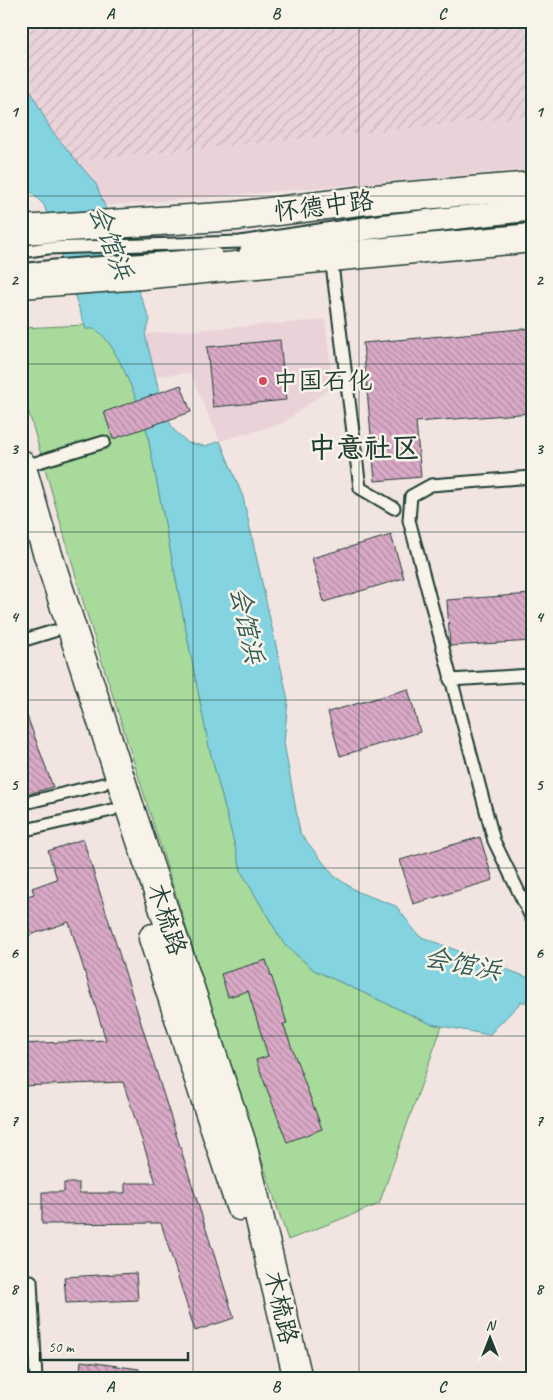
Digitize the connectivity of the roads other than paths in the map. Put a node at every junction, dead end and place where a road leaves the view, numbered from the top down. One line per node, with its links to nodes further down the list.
1 (532, 186): 4 (street, 怀德中路)
2 (532, 204): 4 (lane)
3 (532, 215): 9 (lane)
4 (121, 235): 5 (street, 怀德中路)
5 (39, 236): 7 (lane)
6 (532, 238): 8 (street, 怀德中路)
7 (21, 252)
8 (331, 257): 9 (street, 怀德中路); 16 (lane)
9 (137, 268): 11 (street, 怀德中路)
10 (21, 270): 11 (lane)
11 (58, 274): 12 (street)
12 (21, 284)
13 (104, 442): 14 (lane)
14 (22, 465): 30 (street, 木梳路)
15 (532, 477): 21 (lane)
16 (394, 508)
17 (21, 530): 18 (street, 木梳路)
18 (54, 631): 19 (lane); 22 (street, 木梳路)
19 (21, 641)
20 (532, 675): 21 (lane)
21 (450, 680): 26 (lane)
22 (103, 784): 23 (lane); 24 (street, 木梳路)
23 (21, 804)
24 (112, 810): 25 (lane); 29 (street, 木梳路)
25 (21, 831)
26 (532, 919)
27 (31, 1281): 28 (lane)
28 (36, 1379)
29 (283, 1379)
30 (298, 1379)

